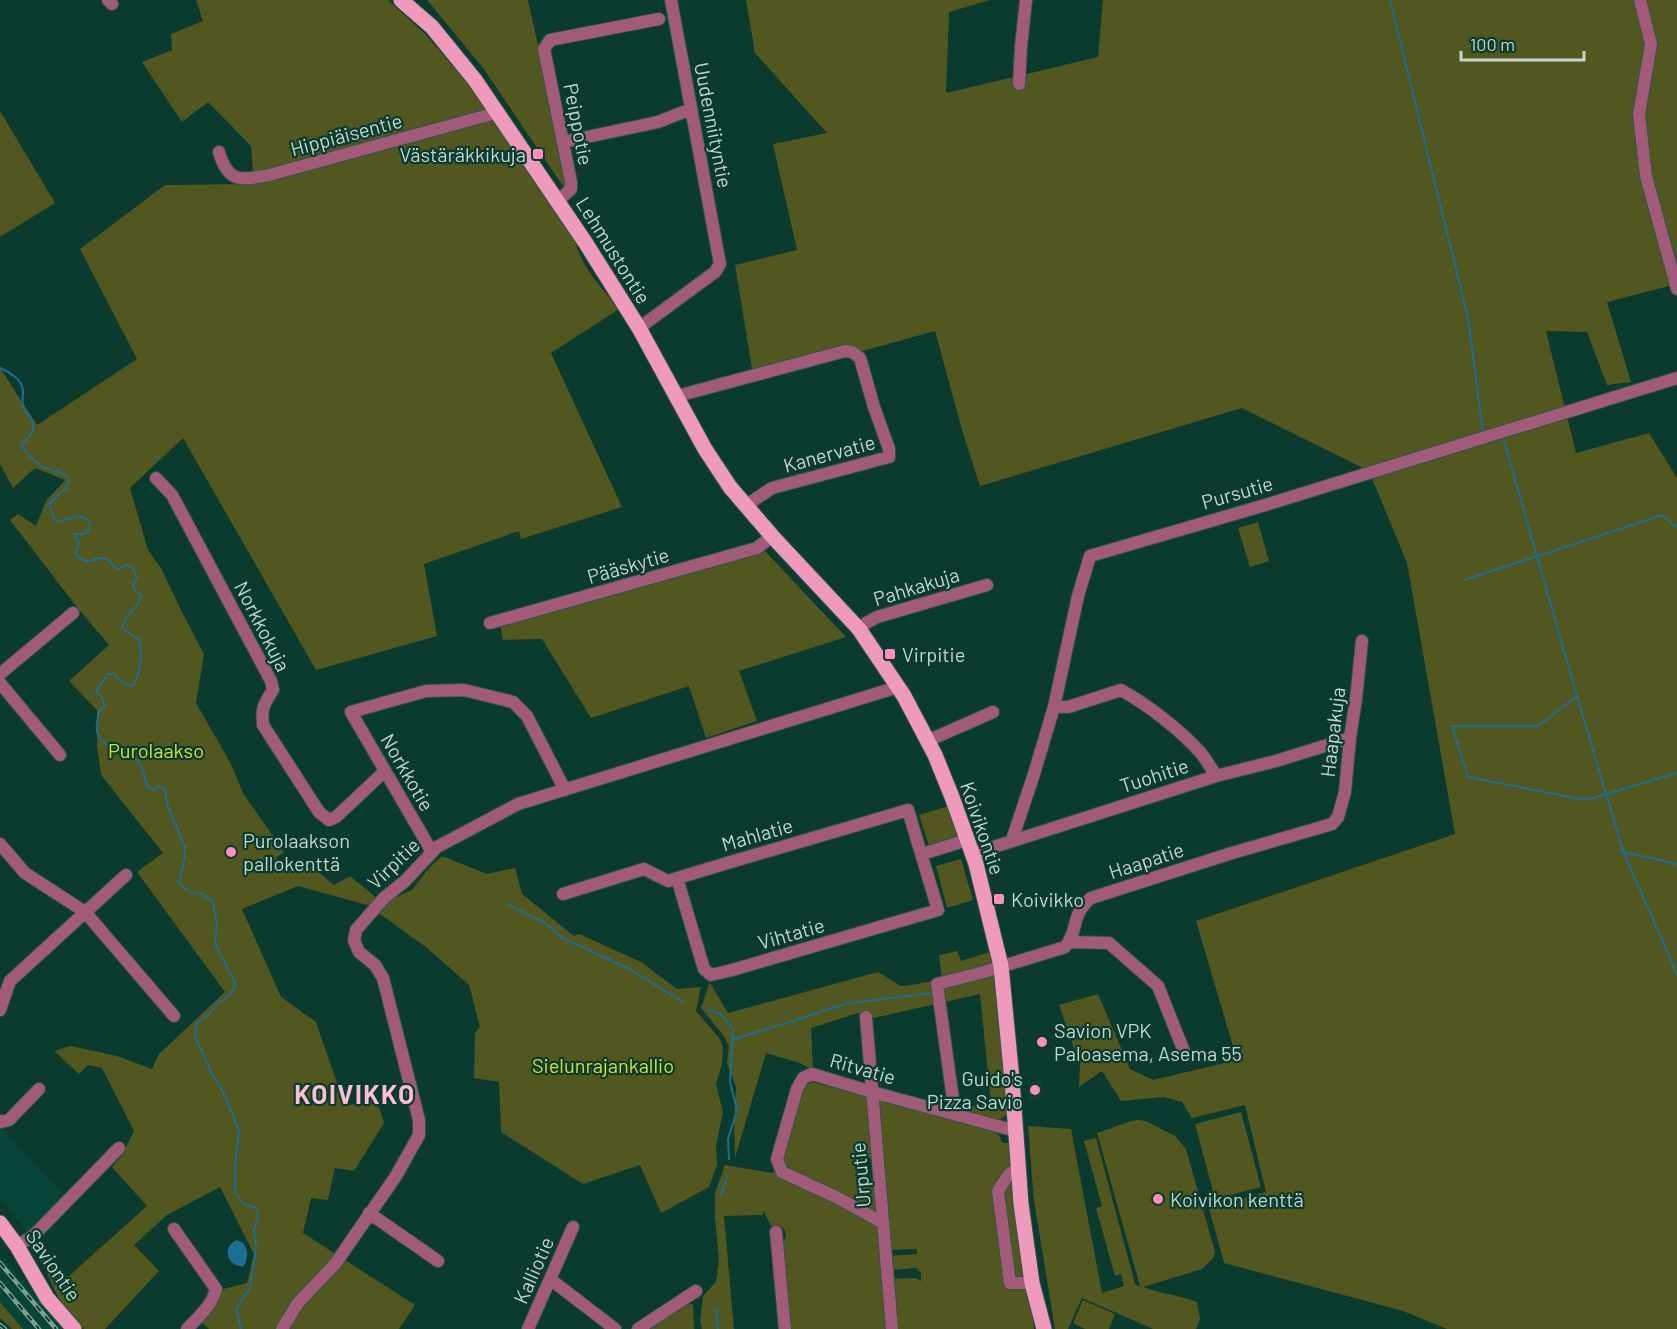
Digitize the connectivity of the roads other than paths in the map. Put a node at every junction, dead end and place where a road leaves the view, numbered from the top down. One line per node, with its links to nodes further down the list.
1 (400, 0): 8 (main road, Lehmustontie)
2 (671, 0): 7 (street, Uudenniityntie)
3 (1026, 0): 6 (street)
4 (1640, 0): 12 (street)
5 (658, 19): 9 (street, Peippotie)
6 (1019, 84)
7 (691, 109): 9 (street); 13 (street, Uudenniityntie)
8 (496, 113): 10 (street, Hippiäisentie); 11 (main road, Lehmustontie)
9 (563, 142): 11 (street, Peippotie)
10 (219, 152)
11 (558, 201): 13 (main road, Lehmustontie)
12 (1677, 289)
13 (639, 328): 15 (main road, Lehmustontie)
14 (1677, 378): 27 (street, Pursutie)
15 (677, 396): 17 (main road, Lehmustontie); 17 (street, Kanervatie)
16 (156, 478): 32 (street, Norkkokuja)
17 (745, 506): 18 (main road, Lehmustontie)
18 (772, 536): 21 (street, Pääskytie); 22 (main road, Koivikontie)
19 (987, 585): 22 (street, Pahkakuja)
20 (73, 613): 24 (street)
21 (490, 623)
22 (859, 628): 26 (main road, Koivikontie)
23 (1362, 641): 29 (street, Haapakuja)
24 (0, 674)
25 (0, 683): 31 (street)
26 (898, 687): 30 (main road, Koivikontie); 34 (street, Virpitie)
27 (1054, 707): 33 (street); 36 (street, Pursutie)
28 (993, 712): 30 (street)
29 (1350, 738): 33 (street, Tuohitie); 35 (street, Haapakuja)
30 (927, 741): 38 (main road, Koivikontie)
31 (60, 755)
32 (384, 771): 34 (street, Norkkotie); 39 (street, Norkkotie)
33 (1216, 776): 36 (street, Tuohitie)
34 (565, 790): 39 (street, Virpitie)
35 (1332, 824): 46 (street, Haapatie)
36 (1012, 840): 38 (street, Tuohitie)
37 (0, 844): 45 (street)
38 (969, 847): 40 (street, Tuohitie); 47 (main road, Koivikontie)
39 (432, 852): 59 (street, Virpitie)
40 (922, 854): 41 (street, Mahlatie); 43 (street, Mahlatie)
41 (925, 866): 43 (street, Vihtatie)
42 (126, 876): 45 (street)
43 (677, 878): 44 (street, Mahlatie)
44 (563, 894)
45 (85, 912): 48 (street); 49 (street)
46 (1070, 942): 47 (street); 51 (street)
47 (1001, 966): 54 (street); 56 (main road, Koivikontie)
48 (0, 1010)
49 (174, 1016)
50 (866, 1017): 53 (street, Urputie)
51 (1185, 1054)
52 (39, 1089): 55 (street)
53 (872, 1092): 54 (street, Ritvatie); 61 (street, Urputie); 61 (street, Ritvatie)
54 (955, 1114): 56 (street, Ritvatie)
55 (0, 1120)
56 (1016, 1131): 58 (main road, Koivikontie)
57 (119, 1148): 65 (street)
58 (1018, 1170): 68 (main road, Koivikontie); 68 (street)
59 (369, 1213): 66 (street); 72 (street, Virpitie)
60 (0, 1223): 65 (main road, Saviontie)
61 (883, 1223): 77 (street, Urputie)
62 (573, 1227): 67 (street, Kalliotie)
63 (174, 1229): 71 (street)
64 (776, 1232): 76 (street)
65 (17, 1246): 70 (main road, Saviontie)
66 (438, 1261)
67 (550, 1279): 73 (street, Kalliotie); 74 (street)
68 (1032, 1283): 78 (main road, Koivikontie)
69 (696, 1291): 75 (street)
70 (74, 1329)
71 (187, 1329)
72 (282, 1329)
73 (528, 1329)
74 (615, 1329)
75 (638, 1329)
76 (785, 1329)
77 (892, 1329)
78 (1044, 1329)

